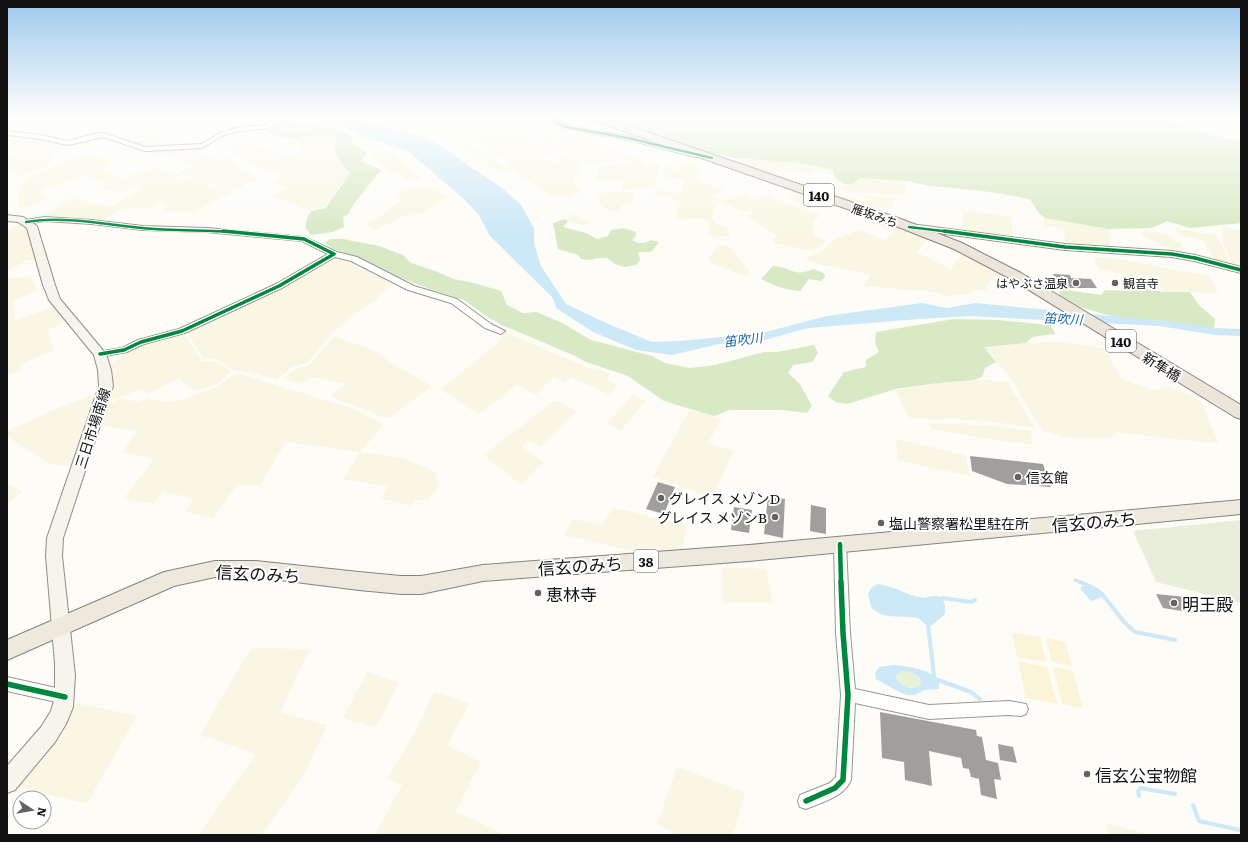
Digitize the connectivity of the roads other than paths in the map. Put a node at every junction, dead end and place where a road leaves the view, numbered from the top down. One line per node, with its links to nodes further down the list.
1 (697, 155): 3 (street)
2 (704, 155): 3 (highway, 雁坂みち / 140)
3 (712, 158): 6 (highway, 雁坂みち / 140)
4 (7, 218): 5 (main road)
5 (26, 222): 7 (street); 11 (main road, 三日市場南線)
6 (909, 227): 8 (street); 9 (highway, 雁坂みち / 140)
7 (334, 254): 10 (street); 11 (street)
8 (1241, 270)
9 (1040, 290): 12 (highway, 新隼橋 / 140)
10 (501, 331)
11 (100, 354): 15 (main road, 三日市場南線)
12 (1241, 413)
13 (1241, 506): 14 (main road, 信玄のみち / 38)
14 (840, 544): 15 (main road, 信玄のみち / 38); 18 (street)
15 (61, 626): 16 (main road, 信玄のみち / 38); 19 (main road, 三日市場南線)
16 (7, 650)
17 (7, 684): 19 (street)
18 (848, 695): 20 (street); 22 (street)
19 (65, 697): 21 (main road, 三日市場南線)
20 (1021, 709)
21 (7, 782)
22 (806, 801)

